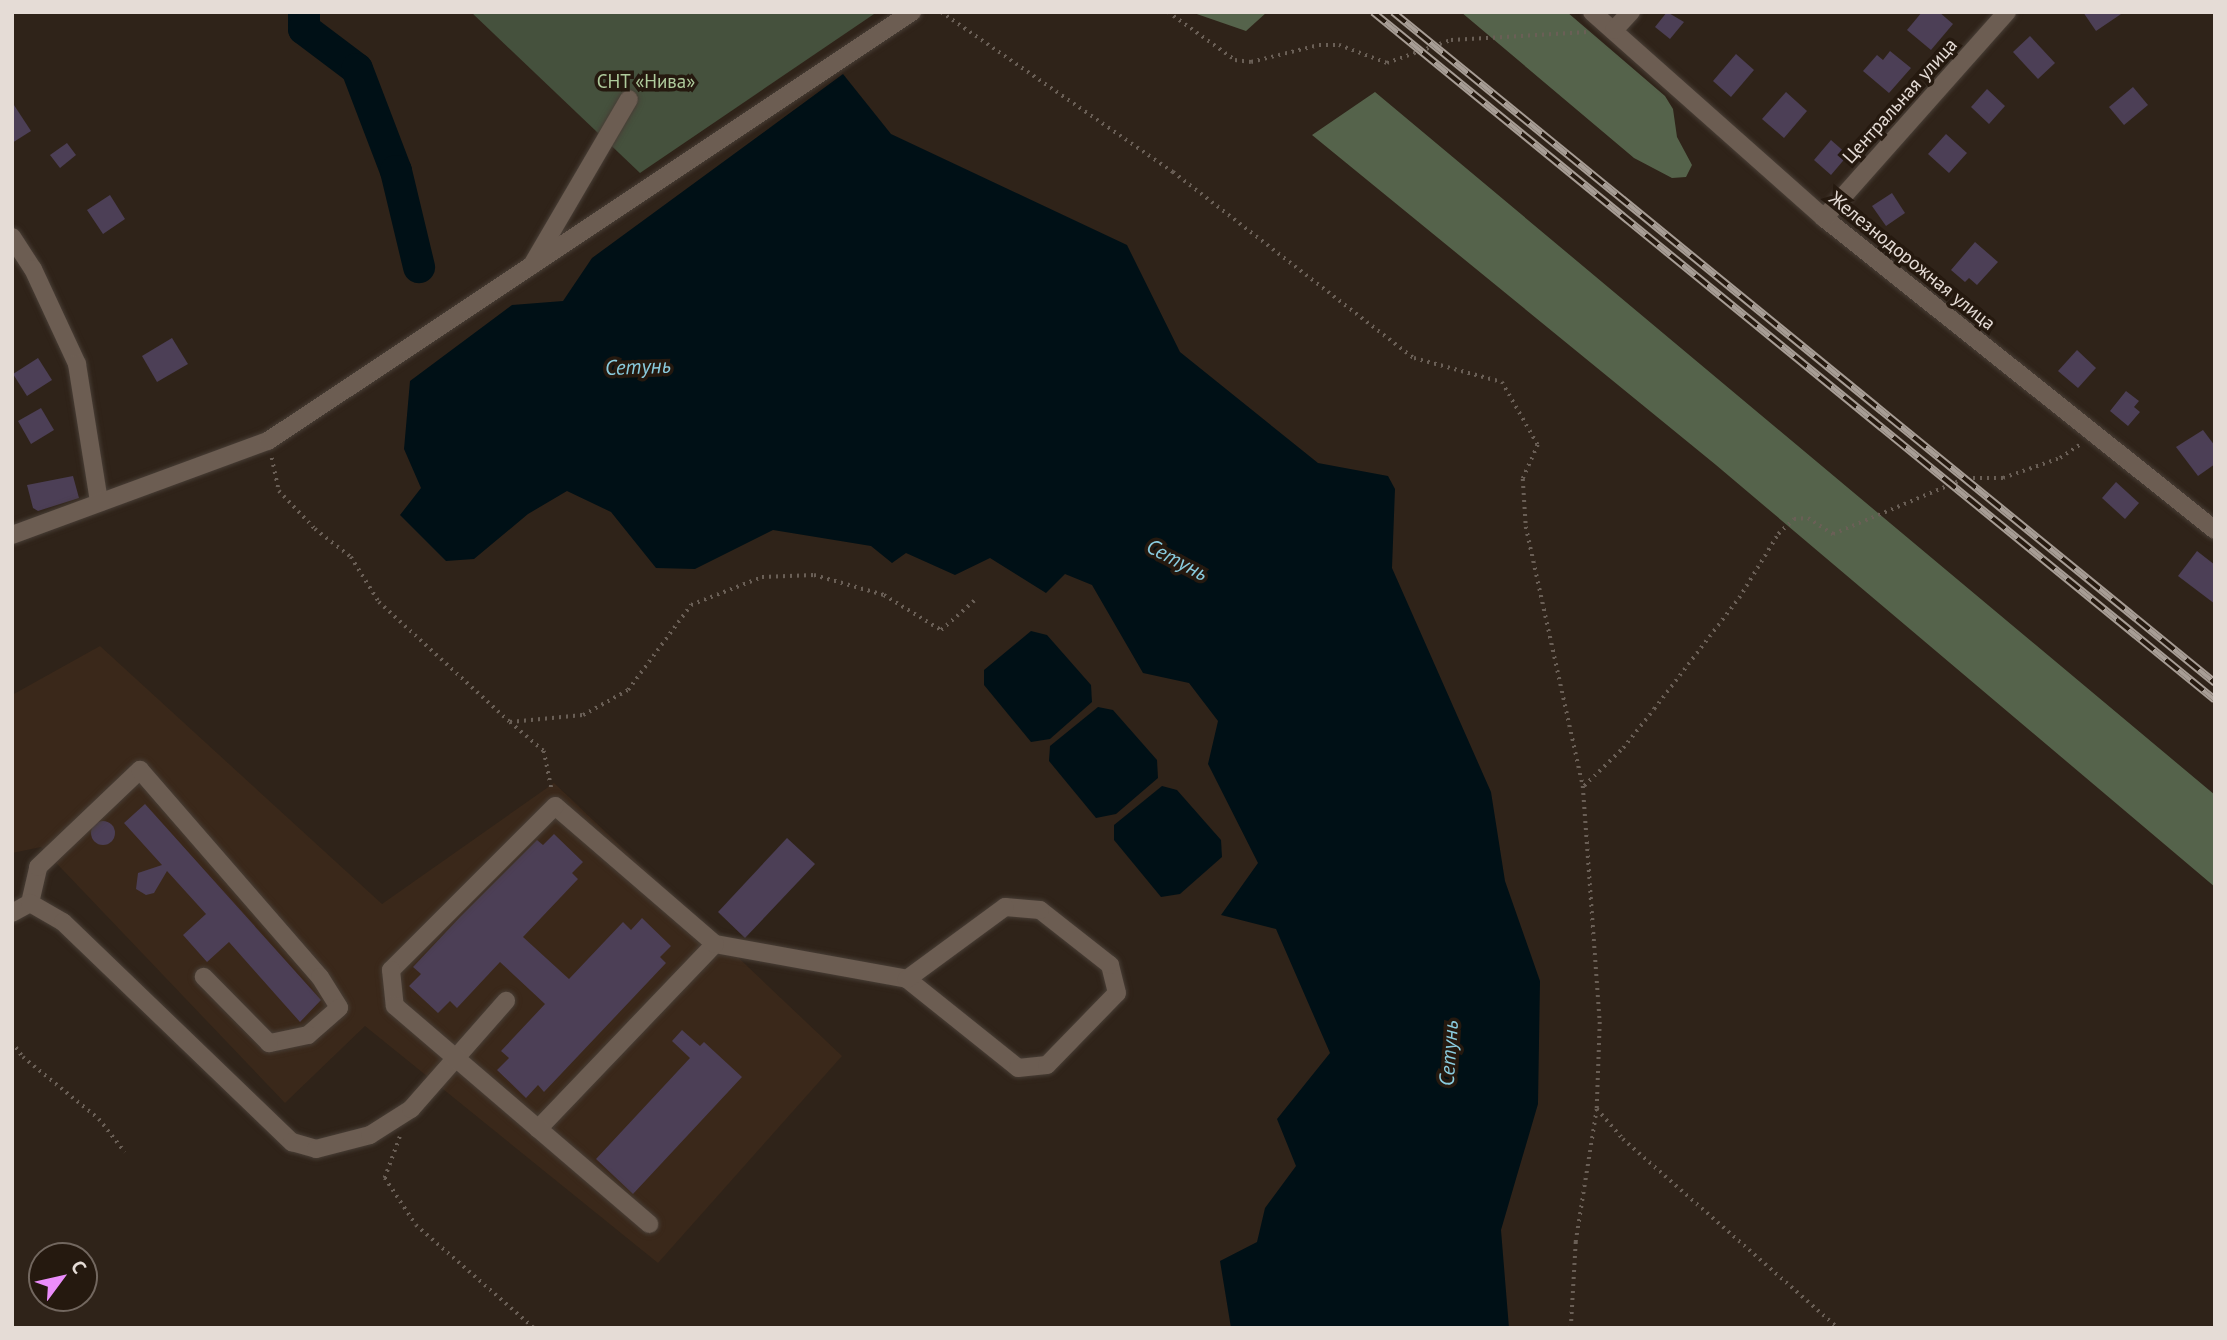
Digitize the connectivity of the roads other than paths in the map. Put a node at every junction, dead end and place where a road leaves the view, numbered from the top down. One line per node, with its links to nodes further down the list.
1 (912, 12): 9 (street)
2 (1592, 12): 5 (street, Железнодорожная улица)
3 (1631, 12): 5 (street)
4 (2007, 12): 7 (street, Центральная улица)
5 (1614, 30): 7 (street, Железнодорожная улица)
6 (629, 99): 9 (street)
7 (1824, 218): 11 (street, Железнодорожная улица)
8 (12, 237): 10 (street)
9 (528, 271): 10 (street)
10 (99, 502): 12 (street)
11 (2215, 530)
12 (12, 535)
13 (30, 903): 14 (street); 16 (street); 19 (street)
14 (12, 913)
15 (715, 944): 17 (street); 19 (street); 20 (street)
16 (204, 977)
17 (907, 979): 17 (street)
18 (506, 1001): 19 (street)
19 (455, 1057): 20 (street)
20 (538, 1129): 21 (street)
21 (649, 1224)

